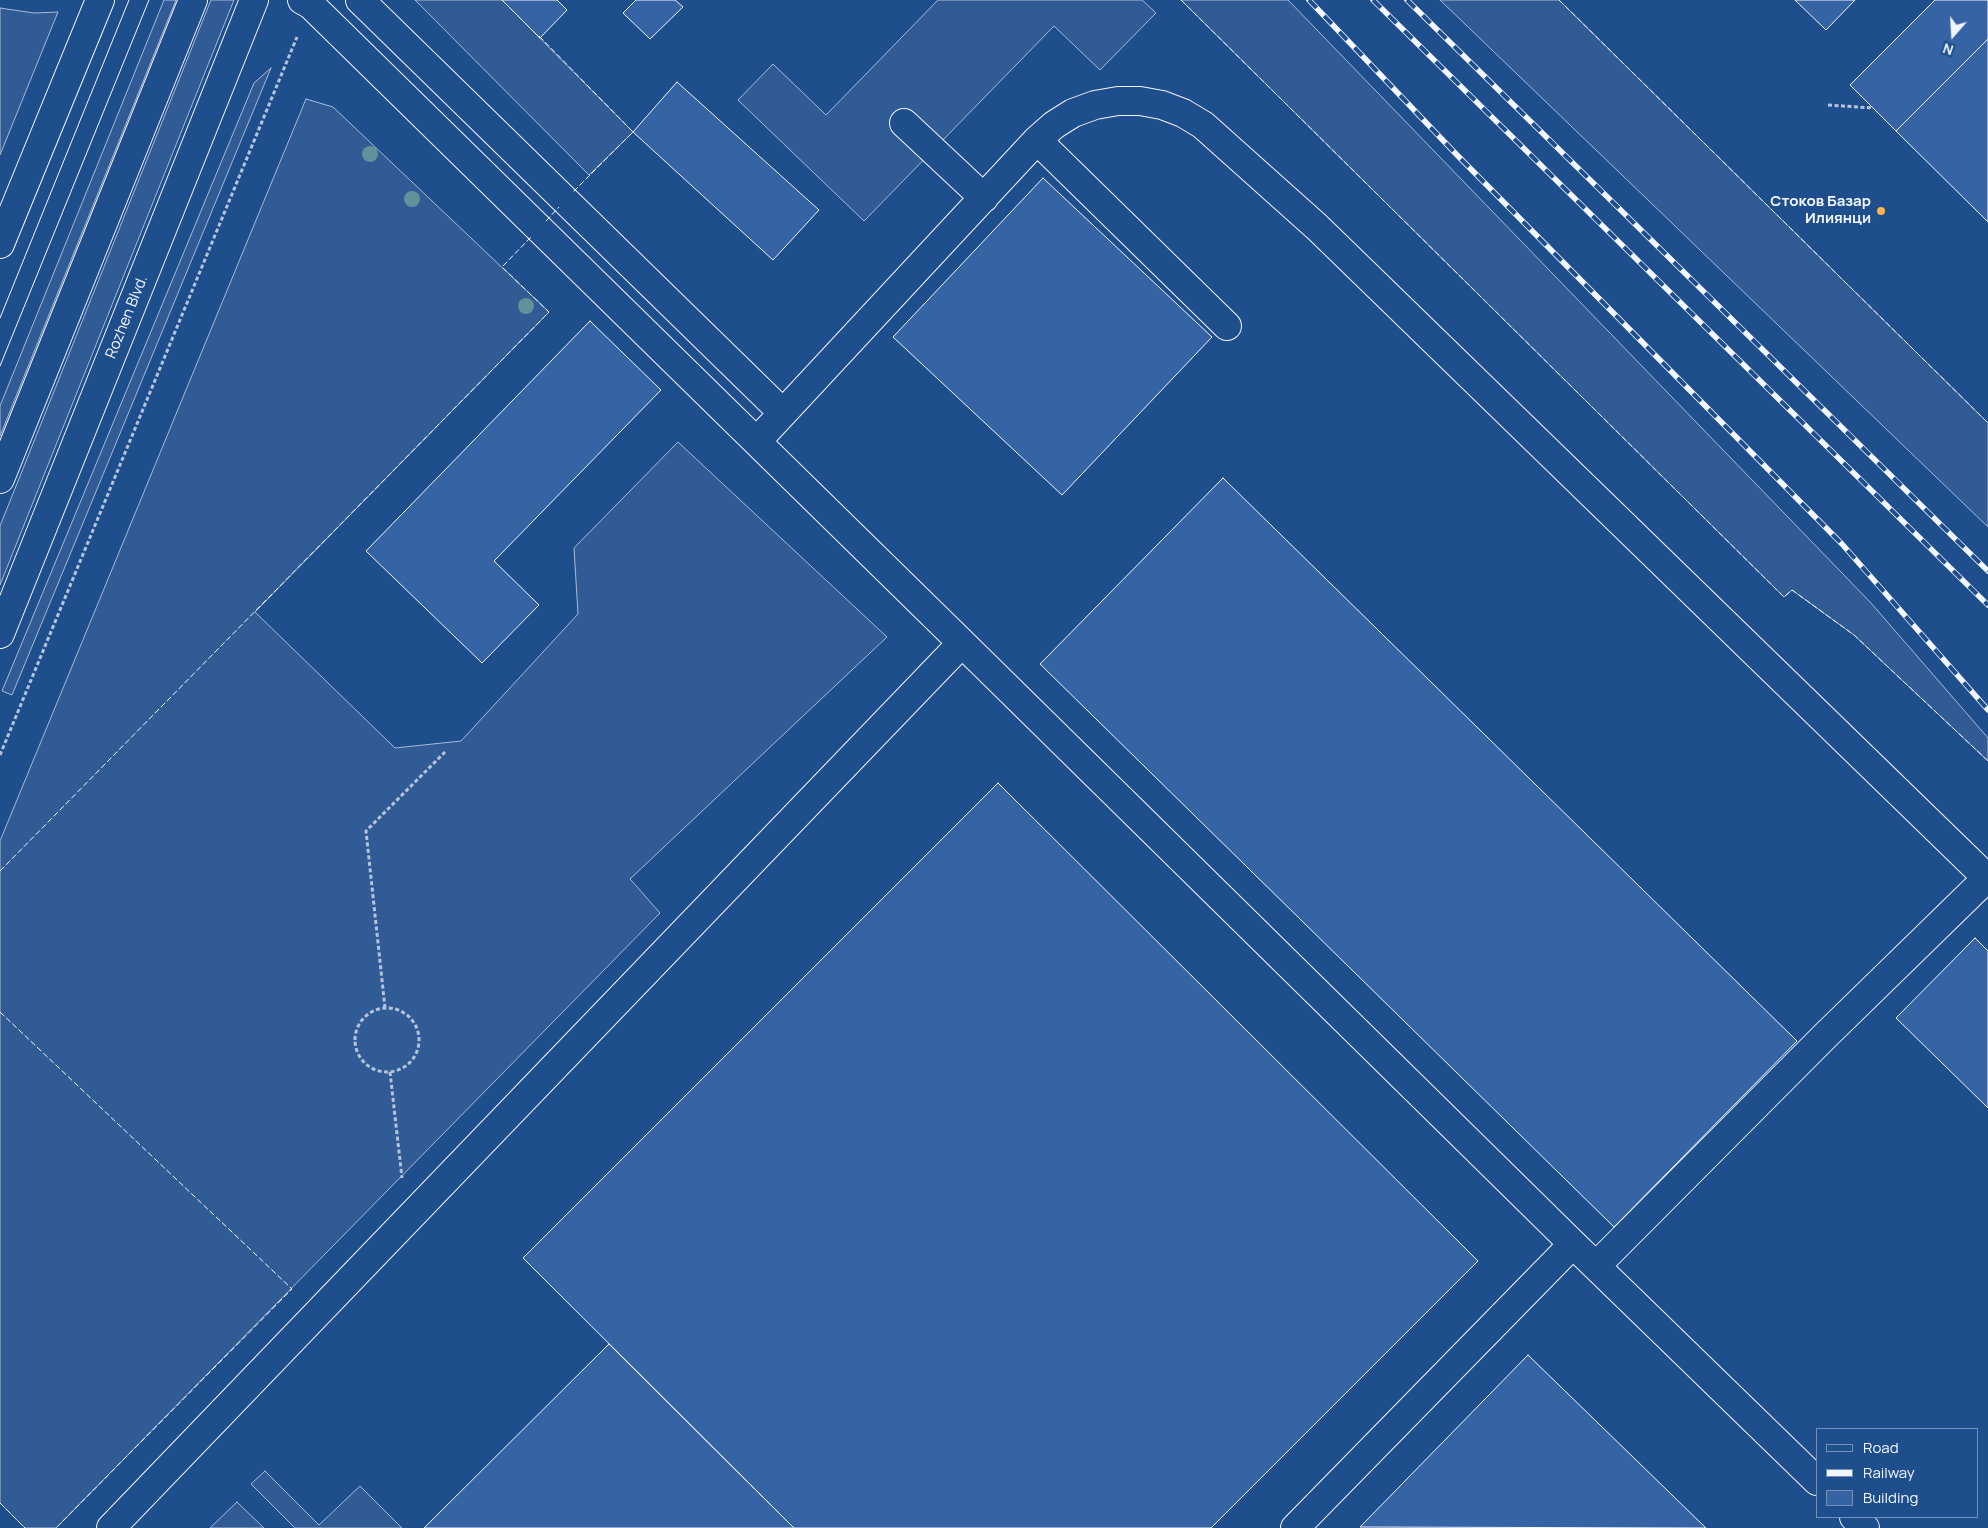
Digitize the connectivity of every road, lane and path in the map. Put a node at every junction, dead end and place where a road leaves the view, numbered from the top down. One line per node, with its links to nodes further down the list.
1 (100, 0): 12 (main road)
2 (193, 0): 16 (main road)
3 (302, 0): 15 (main road)
4 (360, 0): 14 (main road)
5 (256, 3): 17 (main road, Rozhen Blvd.)
6 (280, 79): 20 (path)
7 (1828, 105): 8 (path)
8 (1873, 108)
9 (904, 123): 11 (main road)
10 (1036, 140): 11 (main road); 13 (main road); 21 (main road)
11 (984, 198): 14 (main road)
12 (0, 244)
13 (1227, 326)
14 (783, 412): 15 (main road)
15 (757, 441): 18 (main road)
16 (0, 479)
17 (0, 634)
18 (962, 642): 24 (main road); 25 (main road)
19 (445, 752): 22 (path)
20 (0, 755)
21 (1988, 879): 26 (main road)
22 (385, 1008): 23 (path); 23 (path)
23 (390, 1072): 24 (path)
24 (407, 1221): 29 (main road)
25 (1573, 1244): 26 (main road); 30 (main road)
26 (1596, 1266): 27 (main road)
27 (1816, 1480)
28 (1855, 1518): 31 (main road)
29 (112, 1528)
30 (1295, 1528)
31 (1866, 1528)

